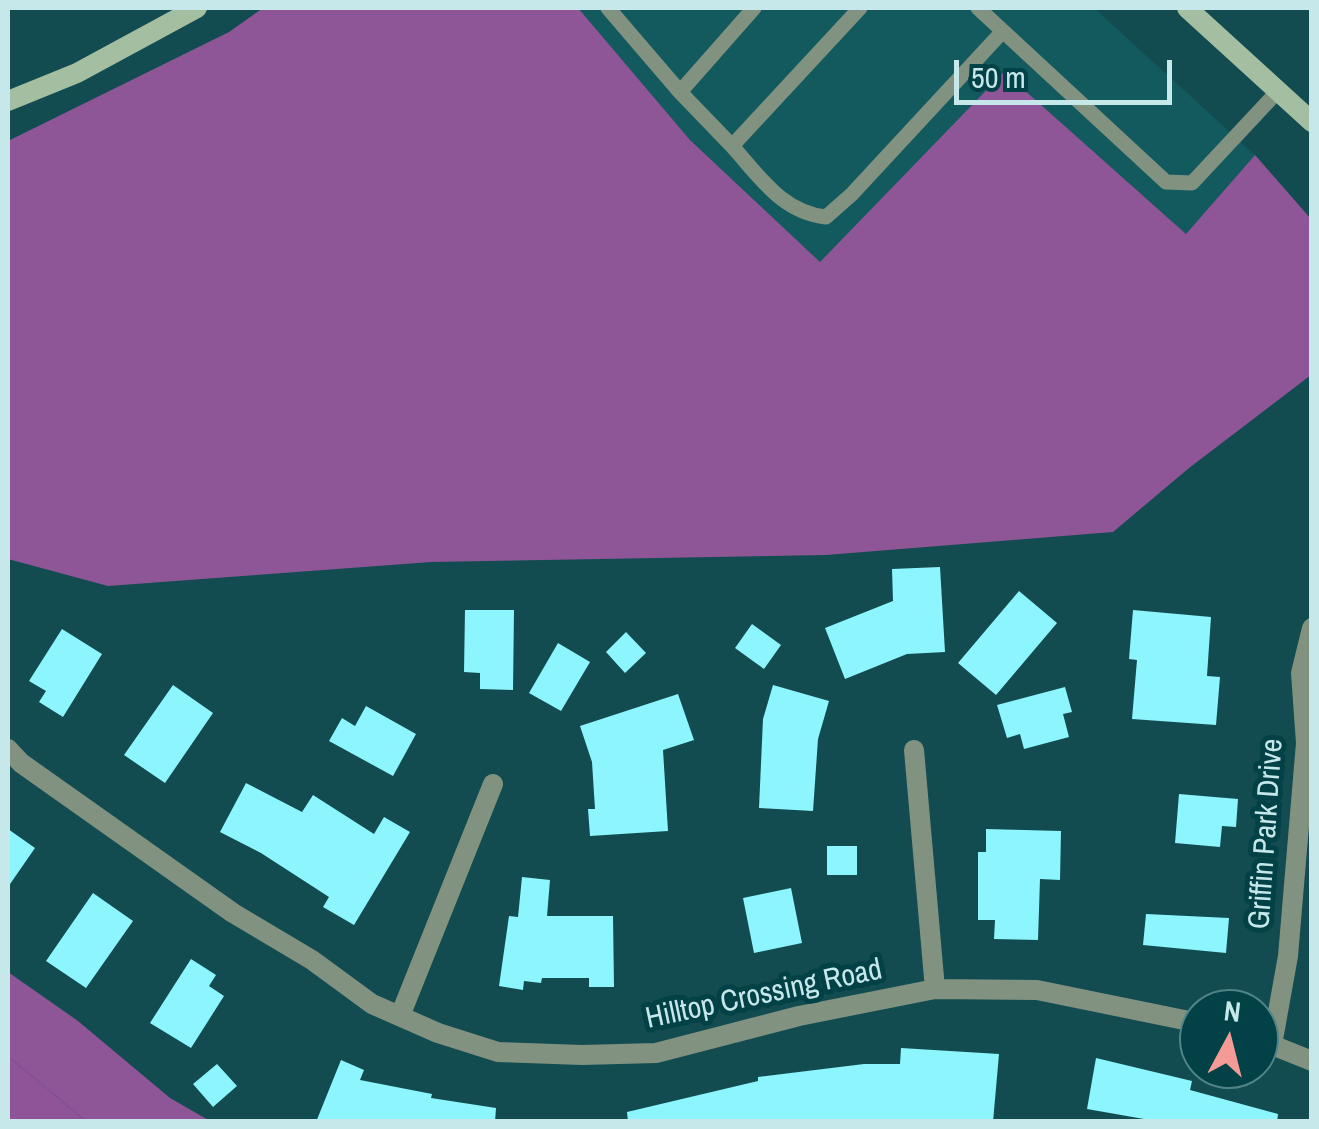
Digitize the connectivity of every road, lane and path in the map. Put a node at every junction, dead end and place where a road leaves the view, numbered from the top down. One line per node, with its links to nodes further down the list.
1 (197, 8): 10 (main road)
2 (608, 8): 9 (lane)
3 (754, 8): 9 (lane)
4 (860, 8): 12 (lane)
5 (978, 8): 7 (lane)
6 (1187, 8): 8 (main road)
7 (1003, 31): 8 (lane); 12 (lane)
8 (1278, 91): 11 (main road)
9 (680, 92): 12 (lane)
10 (8, 101)
11 (1312, 122)
12 (732, 146)
13 (1312, 628): 18 (street, Griffin Park Drive)
14 (8, 749): 19 (street, Hilltop Crossing Road)
15 (914, 750): 17 (street)
16 (493, 784): 19 (street)
17 (935, 989): 19 (street, Hilltop Crossing Road); 20 (street, Hilltop Crossing Road)
18 (1279, 991)
19 (400, 1016)
20 (1179, 1019)
21 (1279, 1047): 22 (street)
22 (1312, 1061)

